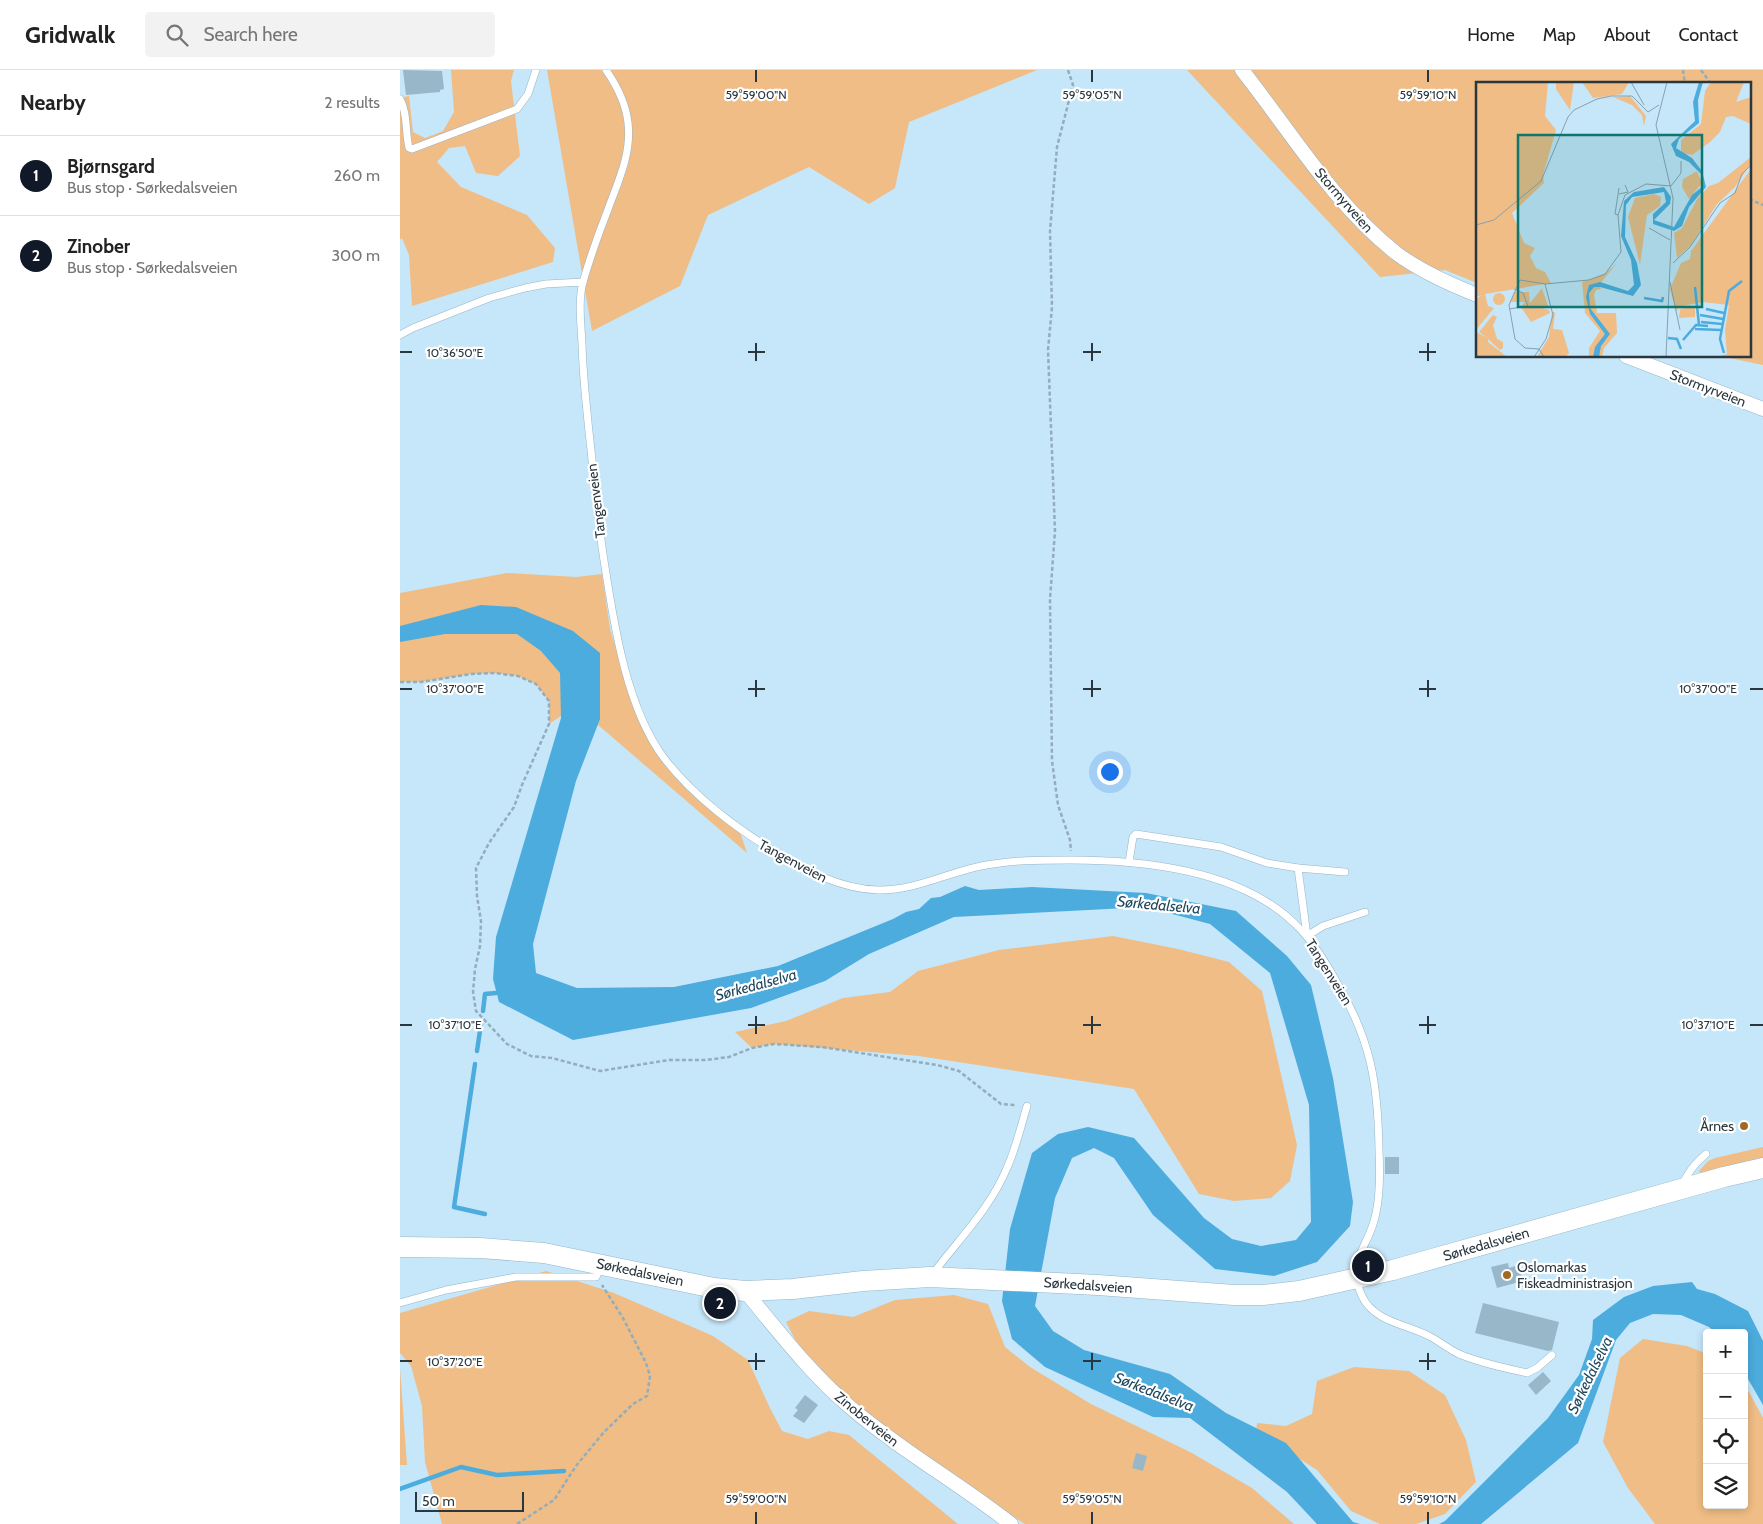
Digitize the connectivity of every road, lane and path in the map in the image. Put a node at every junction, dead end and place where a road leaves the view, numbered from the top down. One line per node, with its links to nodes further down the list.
1 (536, 70): 7 (lane)
2 (606, 70): 10 (lane, Tangenveien)
3 (1068, 70): 16 (path)
4 (1242, 70): 11 (street, Stormyrveien)
5 (1701, 70): 6 (path)
6 (1710, 82)
7 (400, 99)
8 (1750, 199): 9 (path)
9 (1763, 205)
10 (583, 282): 12 (lane); 16 (lane, Tangenveien)
11 (1476, 295)
12 (400, 335)
13 (1631, 358): 14 (street, Stormyrveien)
14 (1763, 408)
15 (400, 682): 22 (path)
16 (1072, 860): 17 (lane, Tangenveien)
17 (1129, 862): 18 (lane); 21 (lane, Tangenveien)
18 (1298, 868): 19 (lane); 21 (lane)
19 (1345, 872)
20 (1366, 912): 21 (lane)
21 (1307, 936): 29 (lane, Tangenveien)
22 (1027, 1106): 28 (lane)
23 (1706, 1154): 25 (lane)
24 (1763, 1168): 25 (street, Sørkedalsveien)
25 (1681, 1189): 29 (street, Sørkedalsveien)
26 (400, 1247): 27 (street, Sørkedalsveien)
27 (599, 1271): 30 (street, Sørkedalsveien); 31 (lane); 33 (path)
28 (930, 1277): 29 (street, Sørkedalsveien); 30 (street, Sørkedalsveien)
29 (1356, 1280): 32 (lane)
30 (745, 1291): 34 (street, Zinoberveien)
31 (400, 1302)
32 (1552, 1355)
33 (517, 1524)
34 (1010, 1524)

